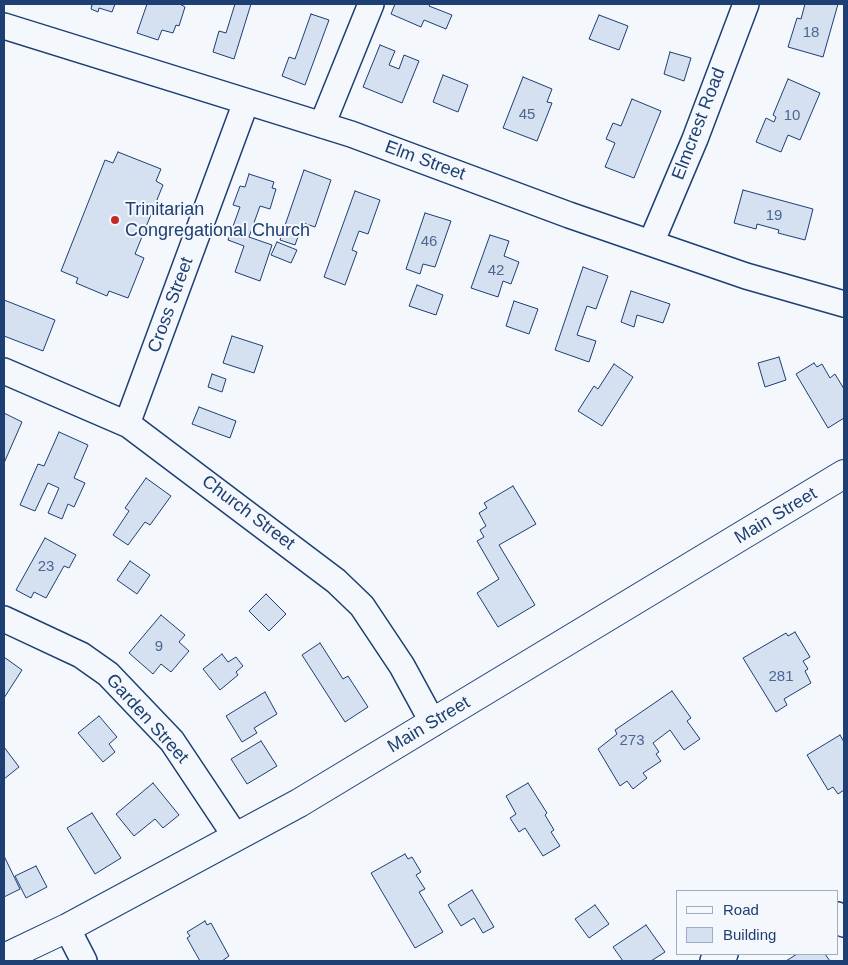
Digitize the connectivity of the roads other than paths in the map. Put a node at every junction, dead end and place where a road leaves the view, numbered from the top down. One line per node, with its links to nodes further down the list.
1 (370, 4): 5 (street)
2 (746, 4): 6 (street, Elmcrest Road)
3 (4, 26): 4 (street, Elm Street)
4 (246, 102): 5 (street, Elm Street); 9 (street, Cross Street)
5 (322, 125): 6 (street, Elm Street)
6 (650, 243): 7 (street, Elm Street)
7 (844, 304)
8 (4, 371): 9 (street, Church Street)
9 (127, 424): 12 (street, Church Street)
10 (844, 474): 12 (main road, Main Street)
11 (4, 619): 13 (street, Garden Street)
12 (434, 723): 13 (main road, Main Street)
13 (236, 836): 14 (main road, Main Street)
14 (67, 928): 16 (main road, Main Street); 17 (street)
15 (724, 955): 18 (street)
16 (4, 958)
17 (84, 961)
18 (713, 961)

